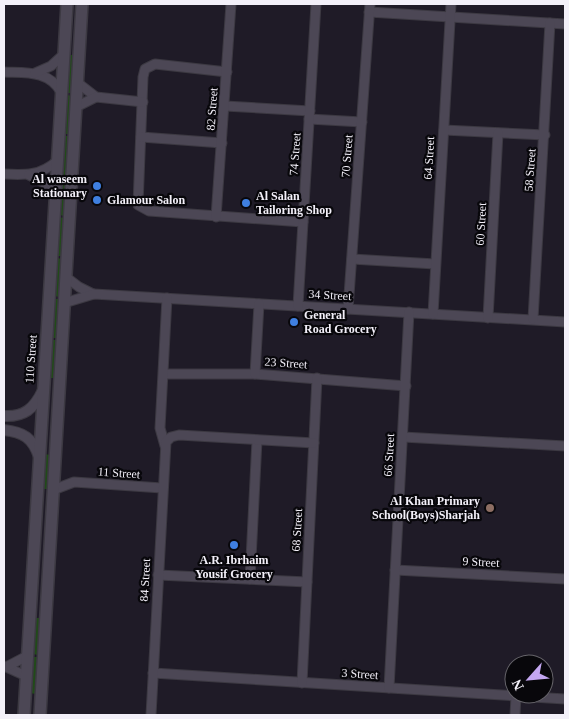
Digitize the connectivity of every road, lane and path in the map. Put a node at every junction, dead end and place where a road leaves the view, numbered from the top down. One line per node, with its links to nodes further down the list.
1 (67, 4): 10 (main road, 110 Street)
2 (82, 4): 14 (main road)
3 (231, 4): 12 (street, 82 Street)
4 (316, 4): 20 (street, 74 Street)
5 (451, 4): 7 (street, 64 Street)
6 (369, 8): 7 (street); 21 (street, 70 Street)
7 (450, 17): 8 (street); 22 (street, 64 Street)
8 (550, 23): 9 (street); 24 (street, 58 Street)
9 (565, 24)
10 (64, 54): 13 (street); 15 (main road, 110 Street)
11 (4, 72): 13 (street)
12 (227, 72): 17 (street); 18 (street, 82 Street)
13 (35, 73): 15 (street)
14 (78, 83): 16 (street); 19 (main road)
15 (61, 92): 27 (main road, 110 Street)
16 (96, 97): 17 (street); 19 (street)
17 (143, 102): 25 (street)
18 (225, 106): 20 (street); 26 (street, 82 Street)
19 (76, 107): 35 (main road)
20 (310, 115): 21 (street); 32 (street, 74 Street)
21 (362, 122): 33 (street, 70 Street)
22 (444, 130): 23 (street); 34 (street, 64 Street)
23 (498, 133): 24 (street); 44 (street, 60 Street)
24 (544, 135): 45 (street, 58 Street)
25 (141, 137): 26 (street); 31 (street)
26 (222, 143): 31 (street, 82 Street)
27 (57, 160): 29 (street); 30 (main road, 110 Street)
28 (4, 174): 29 (street)
29 (29, 175): 30 (street)
30 (55, 193): 51 (main road, 110 Street)
31 (216, 217): 32 (street)
32 (302, 222): 40 (street, 74 Street)
33 (352, 259): 34 (street); 41 (street, 70 Street)
34 (436, 264): 43 (street, 64 Street)
35 (66, 277): 36 (street, 34 Street); 38 (main road)
36 (94, 294): 37 (street, 34 Street); 38 (street, 34 Street)
37 (167, 298): 39 (street, 34 Street); 47 (street, 84 Street)
38 (64, 303): 52 (main road)
39 (260, 304): 40 (street, 34 Street); 48 (street)
40 (298, 306): 41 (street, 34 Street)
41 (348, 309): 42 (street, 34 Street)
42 (409, 312): 43 (street, 34 Street); 50 (street, 66 Street)
43 (433, 314): 44 (street, 34 Street)
44 (488, 318): 45 (street, 34 Street)
45 (533, 319): 46 (street, 34 Street)
46 (565, 322)
47 (164, 374): 48 (street, 23 Street); 58 (street, 84 Street)
48 (255, 374): 49 (street, 23 Street)
49 (317, 378): 50 (street, 23 Street); 57 (street, 68 Street)
50 (406, 386): 55 (street, 66 Street)
51 (43, 389): 52 (main road); 53 (street); 60 (main road, 110 Street)
52 (57, 412): 61 (main road)
53 (4, 416)
54 (4, 430): 60 (street)
55 (403, 437): 59 (street); 66 (street, 66 Street)
56 (257, 440): 57 (street); 58 (street); 69 (street)
57 (314, 443): 71 (street, 68 Street)
58 (165, 446): 63 (street, 84 Street)
59 (565, 446)
60 (39, 457): 65 (main road, 110 Street)
61 (54, 470): 62 (street, 11 Street); 64 (main road)
62 (74, 482): 63 (street, 11 Street); 64 (street, 11 Street)
63 (162, 488): 68 (street, 84 Street)
64 (53, 490): 67 (main road)
65 (36, 516): 67 (main road); 72 (main road, 110 Street)
66 (395, 570): 70 (street, 9 Street); 77 (street, 66 Street)
67 (48, 572): 80 (main road)
68 (158, 575): 69 (street); 74 (street, 84 Street)
69 (250, 579): 71 (street)
70 (565, 579)
71 (307, 582): 76 (street, 68 Street)
72 (27, 656): 73 (street); 75 (main road, 110 Street)
73 (6, 666): 75 (street)
74 (153, 673): 76 (street, 3 Street); 81 (street, 84 Street)
75 (26, 676): 79 (main road, 110 Street)
76 (302, 683): 77 (street, 3 Street)
77 (389, 688): 78 (street, 3 Street)
78 (504, 695)
79 (24, 715)
80 (40, 715)
81 (151, 715)

